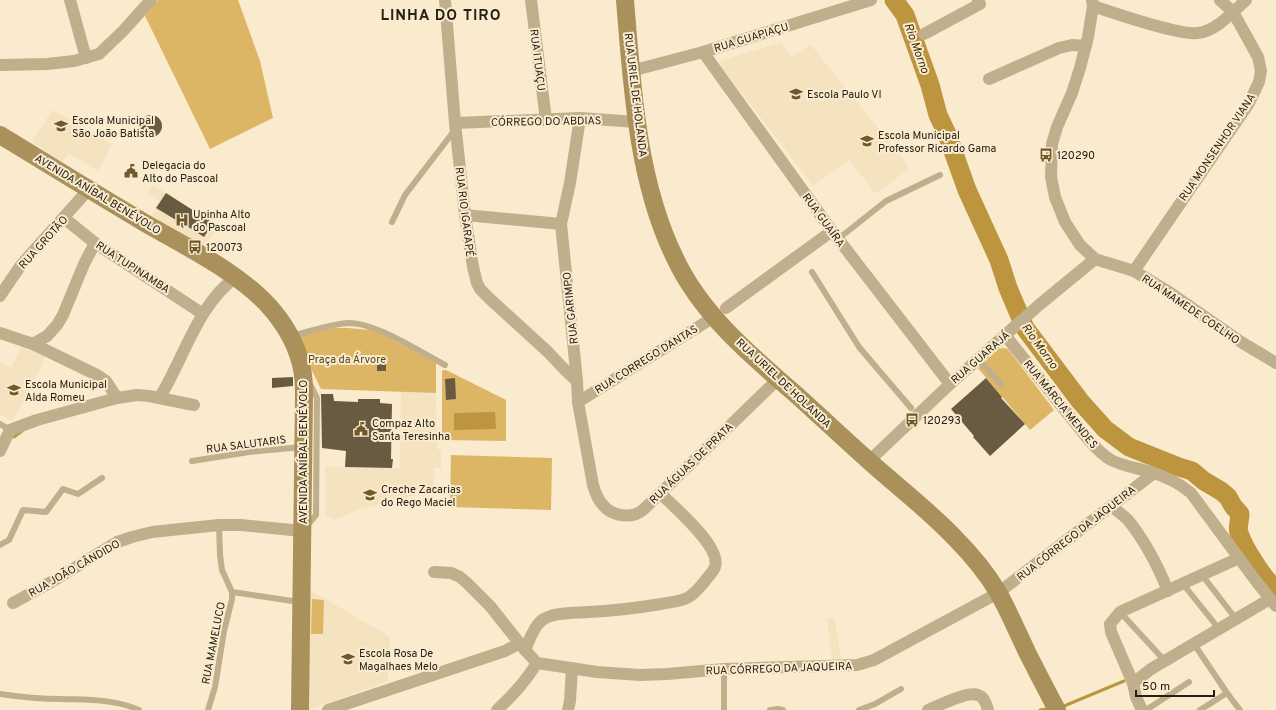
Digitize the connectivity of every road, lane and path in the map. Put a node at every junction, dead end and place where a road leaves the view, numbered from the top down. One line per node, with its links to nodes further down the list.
1 (70, 0): 15 (street)
2 (151, 0): 15 (street)
3 (445, 0): 22 (street, RUA RIO IGARAPÉ)
4 (531, 0): 20 (street, RUA ITUAÇU)
5 (624, 0): 17 (main road, RUA URIEL DE HOLANDA)
6 (871, 0): 14 (street, RUA GUAPIAÇU)
7 (1220, 0): 11 (street, RUA MONSENHOR VIANA)
8 (1246, 0): 11 (street)
9 (979, 2): 12 (street)
10 (1093, 3): 11 (street); 13 (street, RUA MAMEDE COELHO)
11 (1233, 12): 33 (street, RUA MONSENHOR VIANA)
12 (924, 34)
13 (1086, 46): 18 (street); 32 (street, RUA MAMEDE COELHO)
14 (703, 52): 17 (street, RUA GUAPIAÇU); 30 (street, RUA GUAÍRA)
15 (86, 58): 16 (street)
16 (0, 65)
17 (631, 71): 21 (main road, RUA URIEL DE HOLANDA)
18 (989, 79)
19 (580, 118): 20 (street, CÓRREGO DO ABDIAS); 21 (street, CÓRREGO DO ABDIAS); 29 (street, RUA GARIMPO)
20 (546, 120): 22 (street, CÓRREGO DO ABDIAS)
21 (637, 122): 37 (main road, RUA URIEL DE HOLANDA)
22 (455, 126): 26 (street, RUA RIO IGARAPÉ); 28 (lane)
23 (0, 135): 25 (main road, AVENIDA ANÍBAL BENÉVOLO)
24 (940, 175): 30 (lane)
25 (89, 189): 27 (street, RUA GROTÃO); 35 (main road, AVENIDA ANÍBAL BENÉVOLO)
26 (465, 215): 29 (street); 48 (street, RUA RIO IGARAPÉ)
27 (64, 218): 31 (street, RUA TUPINAMBA); 36 (street, RUA GROTÃO)
28 (392, 222)
29 (561, 224): 48 (street, RUA GARIMPO)
30 (835, 235): 37 (street, RUA CORREGO DANTAS); 49 (street, RUA GUAÍRA)
31 (95, 243): 38 (street, RUA TUPINAMBA); 42 (street)
32 (1095, 259): 33 (street, RUA MAMEDE COELHO); 40 (street, RUA GUARAJÁ)
33 (1134, 271): 44 (street, RUA MAMEDE COELHO)
34 (812, 272): 55 (lane)
35 (236, 277): 38 (street); 41 (main road, AVENIDA ANÍBAL BENÉVOLO)
36 (0, 296)
37 (720, 312): 47 (main road, RUA URIEL DE HOLANDA); 53 (street, RUA CORREGO DANTAS)
38 (203, 314): 51 (street)
39 (0, 333): 42 (street)
40 (1005, 335): 43 (street, RUA GUARAJÁ); 61 (street, RUA MÁRCIA MENDES)
41 (290, 336): 45 (lane); 46 (main road, AVENIDA ANÍBAL BENÉVOLO)
42 (33, 344): 52 (street)
43 (978, 359): 49 (street, RUA GUARAJÁ); 50 (lane)
44 (1276, 363)
45 (445, 365)
46 (303, 370): 57 (main road, AVENIDA ANÍBAL BENÉVOLO); 67 (lane)
47 (778, 378): 60 (main road, RUA URIEL DE HOLANDA); 63 (street, RUA ÁGUAS DE PRATA)
48 (577, 381): 53 (street, RUA GARIMPO)
49 (950, 384): 55 (street, RUA GUARAJÁ)
50 (1001, 384)
51 (160, 397): 52 (street); 54 (street)
52 (117, 398): 56 (street)
53 (578, 402): 64 (street, RUA GARIMPO)
54 (194, 405)
55 (914, 412): 60 (street, RUA GUARAJÁ)
56 (5, 427): 58 (street)
57 (303, 447): 59 (lane, RUA SALUTARIS); 67 (main road, AVENIDA ANÍBAL BENÉVOLO)
58 (0, 451)
59 (192, 461)
60 (869, 461): 75 (main road, RUA URIEL DE HOLANDA)
61 (1154, 473): 65 (street, RUA CÓRREGO DA JAQUEIRA); 69 (street, RUA MÁRCIA MENDES)
62 (102, 478): 68 (lane)
63 (661, 494): 64 (street, RUA ÁGUAS DE PRATA); 83 (street)
64 (598, 497)
65 (1111, 506): 73 (street); 75 (street, RUA CÓRREGO DA JAQUEIRA)
66 (219, 525): 67 (street, RUA JOÃO CÂNDIDO); 74 (lane, RUA MAMELUCO); 77 (street, RUA JOÃO CÂNDIDO)
67 (302, 531): 76 (main road, AVENIDA ANÍBAL BENÉVOLO)
68 (0, 545)
69 (1239, 558): 71 (street); 78 (street, RUA MÁRCIA MENDES)
70 (434, 572): 83 (street)
71 (1202, 575): 72 (street); 80 (lane)
72 (1183, 584): 73 (street); 81 (lane)
73 (1168, 591): 79 (street)
74 (232, 592): 76 (lane); 94 (lane, RUA MAMELUCO)
75 (998, 593): 87 (street, RUA CÓRREGO DA JAQUEIRA); 105 (main road, RUA URIEL DE HOLANDA)
76 (301, 602): 95 (main road, AVENIDA ANÍBAL BENÉVOLO)
77 (13, 603)
78 (1273, 603): 80 (street)
79 (1120, 612): 84 (lane); 89 (street)
80 (1236, 619): 81 (street)
81 (1219, 629): 82 (street)
82 (1194, 644): 84 (street); 91 (lane)
83 (522, 647): 85 (street); 96 (street)
84 (1165, 661): 89 (street)
85 (537, 663): 86 (street, RUA CÓRREGO DA JAQUEIRA); 97 (street)
86 (572, 668): 87 (street, RUA CÓRREGO DA JAQUEIRA); 98 (street)
87 (724, 669): 99 (lane)
88 (1189, 682): 107 (lane)
89 (1133, 683): 106 (street)
90 (901, 689): 102 (lane)
91 (1227, 693): 108 (lane); 109 (lane)
92 (0, 694): 93 (lane)
93 (140, 710)
94 (208, 710)
95 (300, 710)
96 (328, 710)
97 (497, 710)
98 (568, 710)
99 (724, 710)
100 (770, 710): 101 (lane)
101 (783, 710)
102 (859, 710)
103 (928, 710): 104 (street)
104 (988, 710)
105 (1057, 710)
106 (1142, 710)
107 (1146, 710)
108 (1200, 710)
109 (1240, 710)

